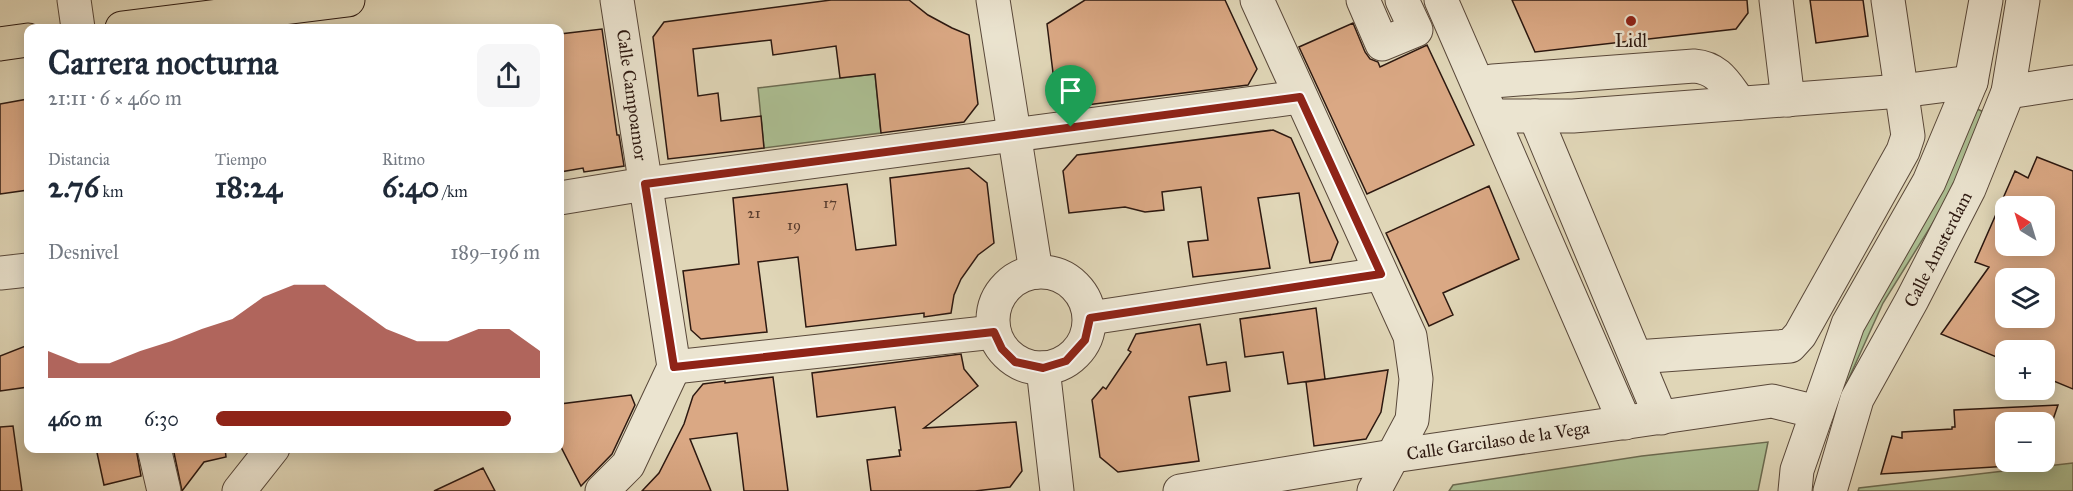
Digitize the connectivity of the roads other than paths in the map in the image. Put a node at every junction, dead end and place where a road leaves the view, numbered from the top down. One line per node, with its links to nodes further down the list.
1 (74, 0): 13 (street)
2 (348, 0): 14 (main road)
3 (617, 0): 28 (street, Calle Campoamor)
4 (993, 0): 27 (street)
5 (1257, 0): 22 (street)
6 (1363, 0): 7 (street)
7 (1402, 0)
8 (1441, 0): 19 (street)
9 (1776, 0): 23 (street)
10 (1888, 0): 20 (street)
11 (1986, 0): 17 (street)
12 (2024, 0): 21 (street, Calle Amsterdam)
13 (77, 24)
14 (154, 24)
15 (24, 41): 16 (main road)
16 (0, 44)
17 (1971, 82): 20 (street); 39 (street)
18 (2073, 82): 21 (street)
19 (1478, 84): 24 (street); 25 (street)
20 (1901, 91): 23 (street); 36 (street)
21 (2008, 93): 52 (street, Calle Amsterdam)
22 (1300, 97): 27 (street); 33 (street)
23 (1788, 100): 24 (street)
24 (1740, 103): 26 (street)
25 (1492, 116): 26 (street); 41 (street)
26 (1536, 116): 36 (street)
27 (1014, 135): 28 (street); 31 (street)
28 (645, 184): 29 (street); 37 (street, Calle Campoamor)
29 (564, 197)
30 (24, 270): 32 (street)
31 (1036, 272): 34 (street); 35 (street)
32 (0, 273)
33 (1381, 274): 34 (street); 44 (street)
34 (1090, 318): 38 (street)
35 (994, 332): 37 (street); 38 (street)
36 (1636, 357): 40 (street)
37 (674, 367): 47 (street)
38 (1043, 368): 48 (street)
39 (1816, 412): 40 (street, Calle Garcilaso de la Vega); 51 (street)
40 (1661, 418): 41 (street, Calle Garcilaso de la Vega)
41 (1625, 423): 44 (street, Calle Garcilaso de la Vega)
42 (155, 453): 45 (street)
43 (269, 453): 46 (street)
44 (1393, 456): 49 (street, Calle Garcilaso de la Vega); 50 (street)
45 (164, 491)
46 (239, 491)
47 (602, 491)
48 (1057, 491)
49 (1180, 491)
50 (1374, 491)
51 (1795, 491)
52 (1830, 491)

